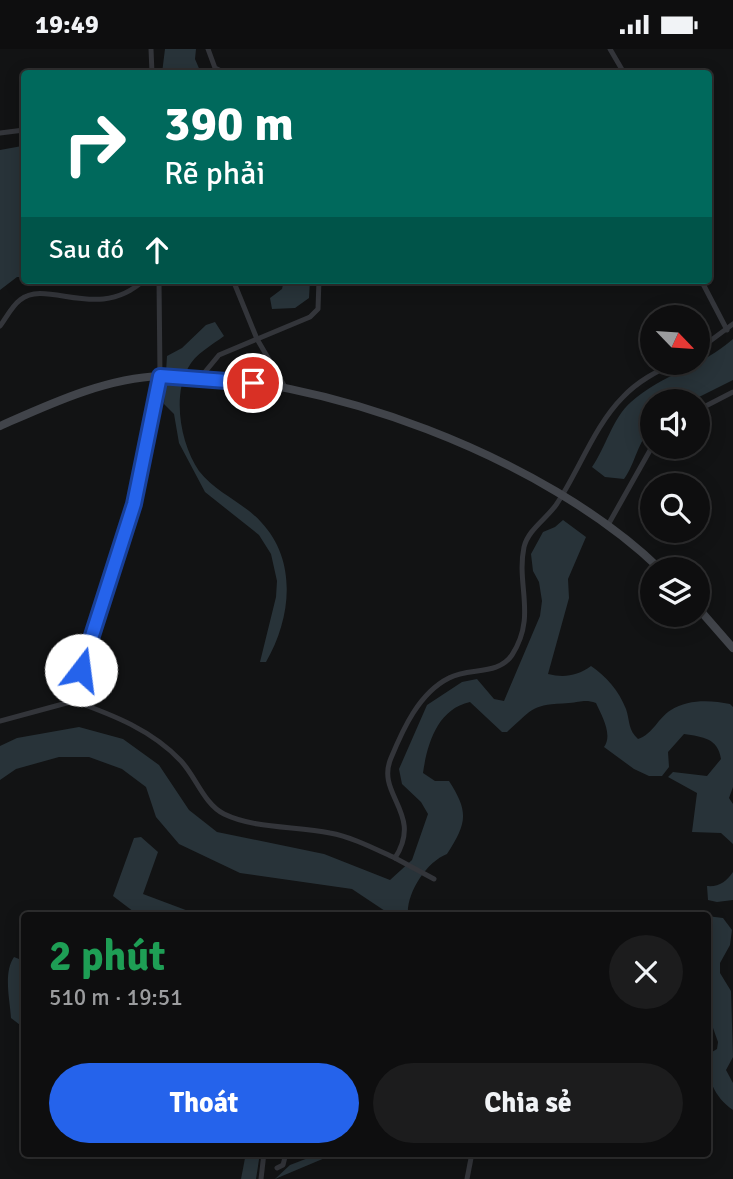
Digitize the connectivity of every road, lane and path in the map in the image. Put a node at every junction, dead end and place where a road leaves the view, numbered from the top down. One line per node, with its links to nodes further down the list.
1 (151, 49): 4 (street)
2 (208, 49): 5 (street)
3 (610, 49): 6 (street)
4 (152, 70)
5 (219, 70)
6 (622, 70)
7 (21, 130): 8 (street)
8 (0, 133)
9 (138, 284): 15 (street)
10 (159, 284): 20 (street)
11 (235, 284): 17 (street)
12 (319, 284): 17 (street)
13 (703, 284): 16 (street)
14 (733, 324): 16 (street)
15 (0, 326)
16 (727, 330): 18 (street)
17 (257, 339): 21 (street); 22 (street)
18 (710, 342)
19 (651, 375): 27 (street)
20 (160, 376): 21 (street); 25 (street); 32 (street)
21 (200, 379): 22 (street)
22 (286, 390): 27 (street)
23 (733, 392): 24 (street)
24 (710, 404)
25 (0, 426)
26 (645, 459): 28 (street)
27 (562, 495): 28 (street); 34 (street)
28 (608, 526): 29 (street)
29 (645, 557)
30 (710, 622): 31 (street)
31 (733, 648)
32 (75, 701): 33 (street); 34 (street)
33 (0, 721)
34 (395, 858): 35 (street)
35 (430, 878)
36 (264, 1157): 40 (street)
37 (285, 1157): 39 (street)
38 (471, 1157): 41 (street)
39 (277, 1168)
40 (261, 1179)
41 (467, 1179)

